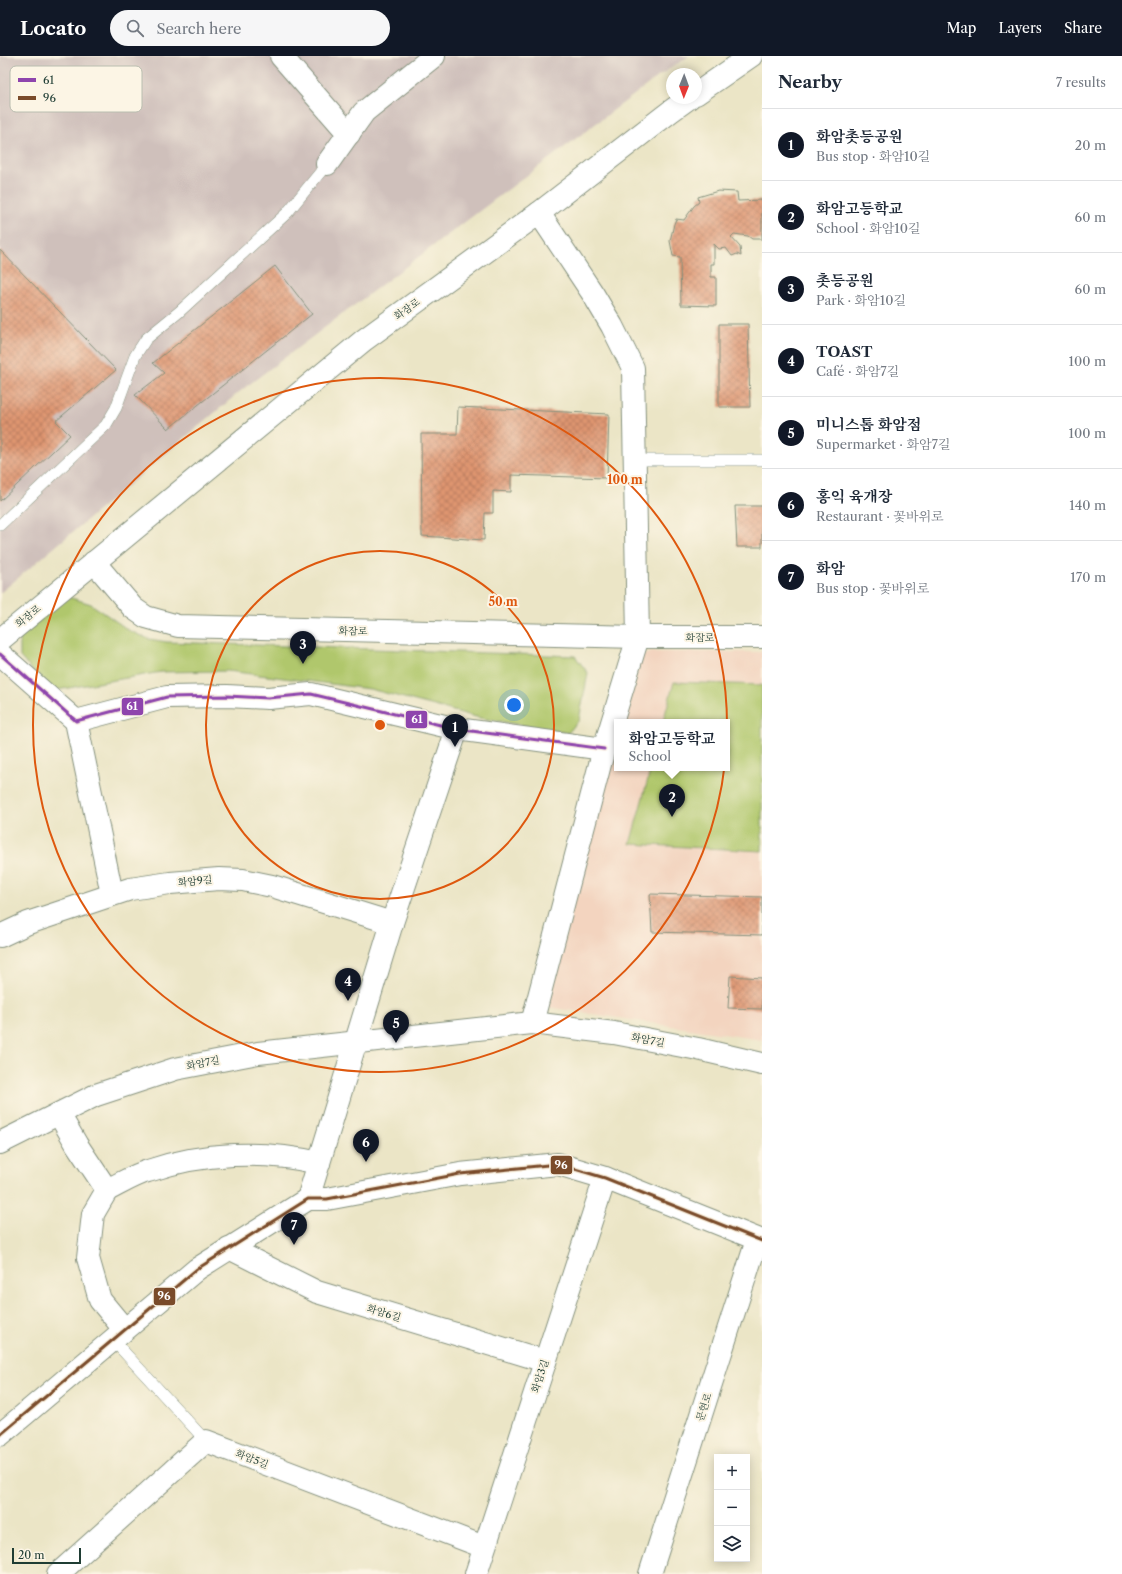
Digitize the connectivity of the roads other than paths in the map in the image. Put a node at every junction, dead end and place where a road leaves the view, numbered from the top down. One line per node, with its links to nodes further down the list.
1 (281, 56): 6 (street)
2 (434, 56): 6 (street)
3 (751, 56): 4 (street)
4 (702, 90)
5 (681, 104): 8 (street, 화잠로)
6 (349, 134): 7 (street)
7 (327, 164): 11 (lane)
8 (538, 213): 9 (street); 12 (street, 화잠로)
9 (635, 460): 10 (lane); 13 (street)
10 (762, 460)
11 (0, 525)
12 (94, 562): 13 (street, 화잠로); 15 (street, 화잠로)
13 (638, 637): 14 (street, 화잠로); 19 (street)
14 (762, 637)
15 (0, 640)
16 (0, 654): 17 (street)
17 (76, 721): 18 (street); 20 (street)
18 (457, 729): 19 (street); 21 (street)
19 (604, 749): 23 (street)
20 (112, 894): 21 (street, 화암9길); 22 (street, 화암9길)
21 (392, 923): 24 (street)
22 (0, 936)
23 (532, 1023): 24 (street, 화암7길); 25 (street, 화암7길)
24 (356, 1043): 26 (street, 화암7길); 28 (street)
25 (762, 1064)
26 (59, 1114): 27 (street, 화암7길); 30 (street)
27 (0, 1143)
28 (319, 1163): 30 (street); 31 (street)
29 (606, 1178): 31 (street); 32 (street); 35 (street, 화암3길)
30 (107, 1190): 34 (street)
31 (308, 1199): 33 (street)
32 (760, 1240): 41 (street, 문현로)
33 (229, 1248): 34 (street); 35 (street, 화암6길)
34 (119, 1334): 36 (street); 37 (lane)
35 (545, 1361): 38 (street, 화암3길)
36 (0, 1435)
37 (206, 1441): 38 (street, 화암5길); 39 (street)
38 (484, 1548): 40 (street, 화암3길)
39 (58, 1574)
40 (476, 1574)
41 (650, 1574)

